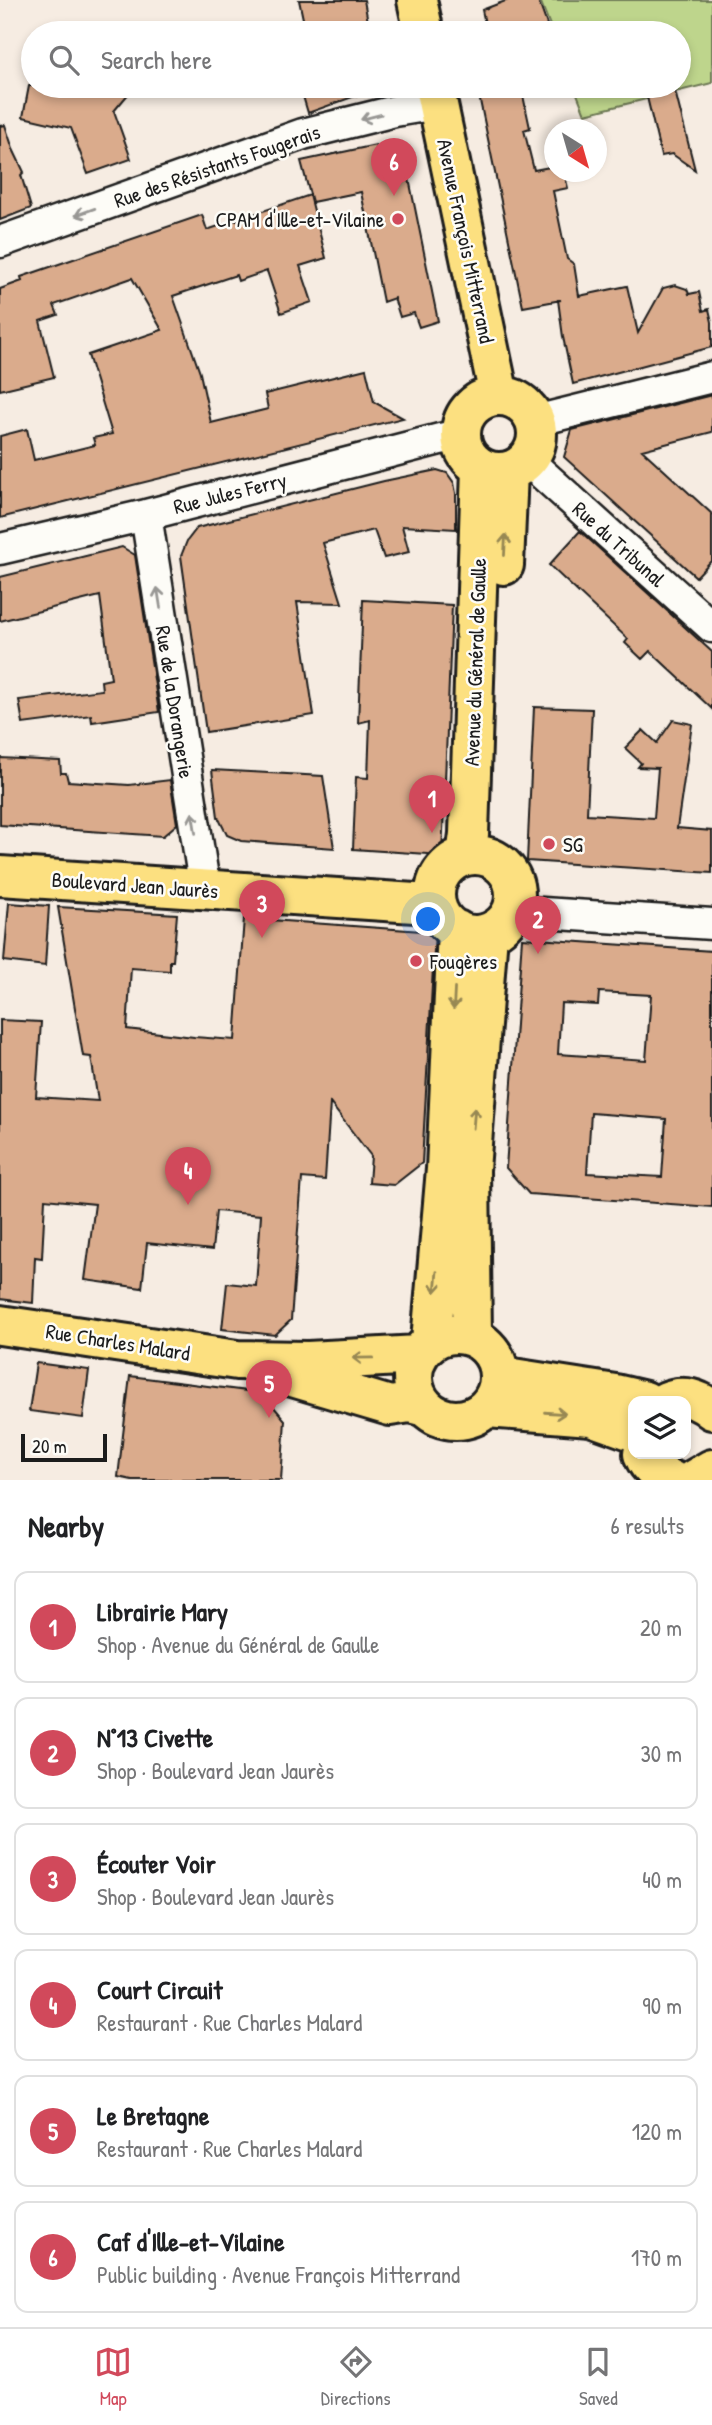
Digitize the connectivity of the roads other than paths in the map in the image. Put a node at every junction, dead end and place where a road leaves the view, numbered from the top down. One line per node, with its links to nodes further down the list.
1 (417, 0): 2 (main road)
2 (421, 21)
3 (428, 98): 5 (street, Rue des Résistants Fougerais, one-way to 5)
4 (437, 98): 7 (main road, Avenue François Mitterrand)
5 (0, 242)
6 (712, 377): 8 (street)
7 (499, 396): 8 (main road); 9 (main road)
8 (535, 421): 10 (main road)
9 (461, 436): 10 (main road); 11 (street, Rue Jules Ferry)
10 (506, 467): 13 (street, Rue du Tribunal); 14 (main road, Avenue du Général de Gaulle)
11 (146, 515): 12 (street, Rue Jules Ferry); 17 (street, Rue de la Dorangerie, one-way to 11)
12 (0, 549)
13 (712, 627)
14 (478, 857): 19 (main road); 19 (main road)
15 (0, 859): 17 (main road, Boulevard Jean Jaurès)
16 (0, 876): 17 (main road, Boulevard Jean Jaurès)
17 (203, 881): 19 (main road, Boulevard Jean Jaurès)
18 (712, 907): 19 (street, Boulevard Jean Jaurès)
19 (474, 909): 20 (street, Boulevard Jean Jaurès); 21 (main road)
20 (712, 924)
21 (456, 1229): 23 (main road); 24 (main road, one-way to 24)
22 (0, 1325): 25 (main road, Rue Charles Malard)
23 (472, 1336): 24 (main road); 26 (main road)
24 (425, 1348): 25 (main road, one-way to 25); 29 (main road)
25 (302, 1370): 29 (main road, Rue Charles Malard)
26 (493, 1392): 27 (main road); 29 (main road); 31 (main road, one-way to 31)
27 (628, 1397)
28 (691, 1399): 30 (main road)
29 (423, 1405)
30 (712, 1410)
31 (628, 1429)
32 (646, 1459): 33 (main road)
33 (687, 1478)

